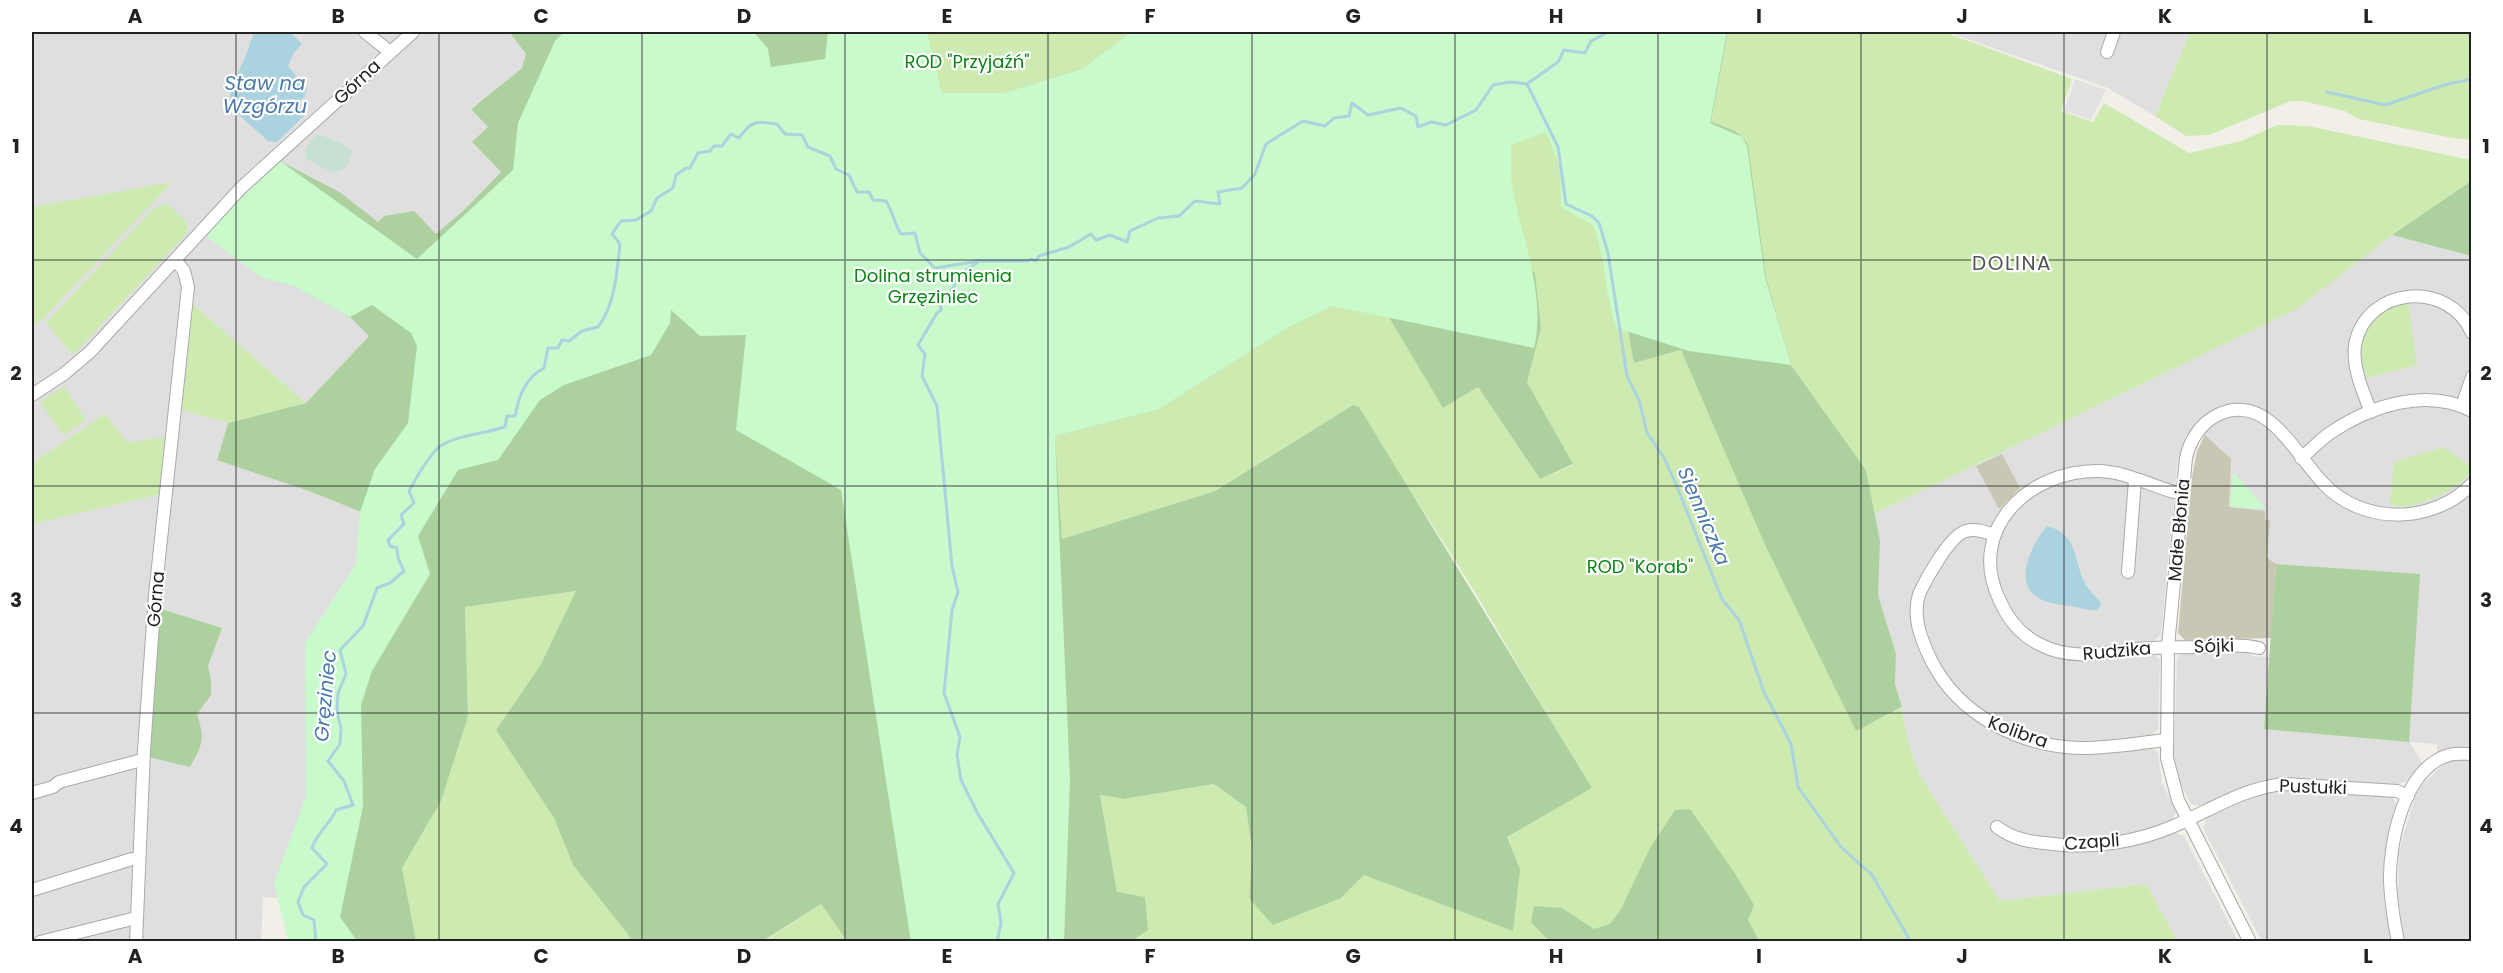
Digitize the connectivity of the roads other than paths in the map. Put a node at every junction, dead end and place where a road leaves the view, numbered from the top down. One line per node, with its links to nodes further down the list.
1 (365, 32): 4 (street)
2 (413, 32): 4 (street, Górna)
3 (2114, 32): 5 (street)
4 (390, 52): 6 (street, Górna)
5 (2107, 52)
6 (176, 261): 9 (street, Górna); 31 (street, Górna)
7 (2472, 333): 11 (street)
8 (2472, 377): 10 (street)
9 (32, 395)
10 (2467, 408): 11 (street)
11 (2371, 412): 12 (street)
12 (2301, 458): 14 (street, Małe Błonia); 15 (street, Małe Błonia)
13 (2135, 480): 15 (street, Rudzika); 16 (street, Rudzika); 17 (street)
14 (2472, 484)
15 (2182, 493): 18 (street, Małe Błonia)
16 (1994, 535): 18 (street, Rudzika); 20 (street, Kolibra)
17 (2128, 572)
18 (2168, 646): 19 (street, Sójki); 20 (street, Małe Błonia)
19 (2259, 648)
20 (2166, 740): 25 (street, Małe Błonia)
21 (2472, 754): 24 (street)
22 (138, 761): 23 (street)
23 (32, 793)
24 (2408, 796): 25 (street, Pustułki); 33 (street)
25 (2188, 820): 26 (street, Czapli); 32 (street, Małe Błonia)
26 (1997, 828)
27 (132, 860): 28 (street)
28 (32, 890)
29 (132, 918): 30 (street)
30 (40, 942)
31 (136, 942)
32 (2250, 942)
33 (2398, 942)

